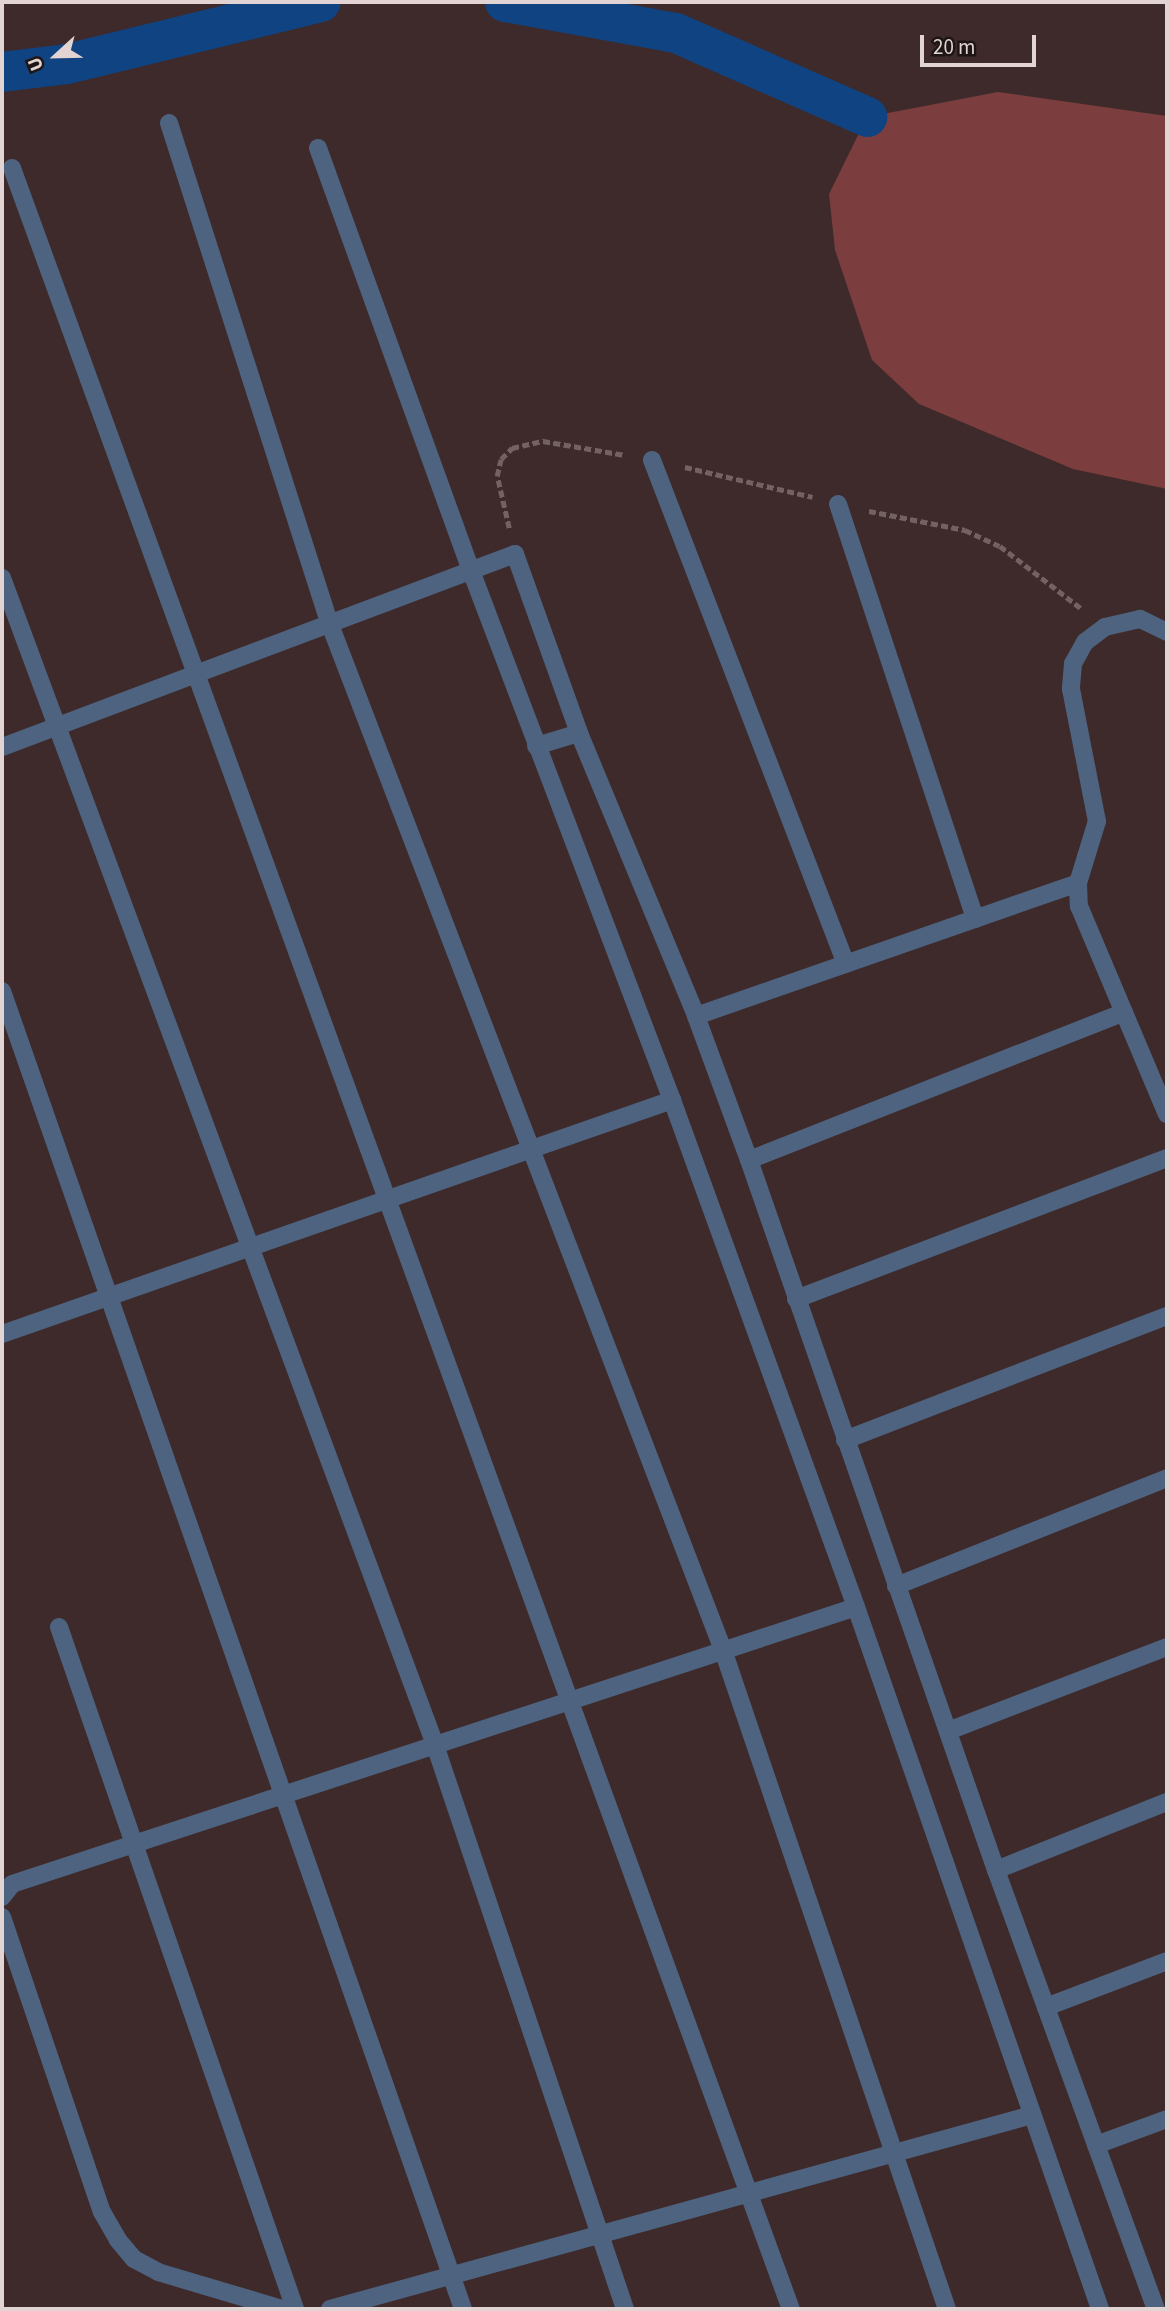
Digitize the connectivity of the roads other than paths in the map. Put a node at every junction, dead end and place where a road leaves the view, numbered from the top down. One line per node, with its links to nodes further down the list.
1 (169, 122): 8 (street)
2 (318, 148): 6 (street)
3 (12, 168): 10 (street)
4 (652, 460): 17 (street)
5 (838, 504): 16 (street)
6 (470, 568): 8 (street); 12 (street); 13 (street)
7 (2, 578): 11 (street)
8 (329, 622): 10 (street); 23 (street)
9 (1167, 632): 15 (street)
10 (194, 674): 11 (street); 26 (street)
11 (57, 726): 14 (street); 27 (street)
12 (579, 733): 13 (street); 20 (street)
13 (536, 746): 21 (street)
14 (2, 747)
15 (1078, 883): 16 (street); 19 (street)
16 (975, 919): 17 (street)
17 (846, 964): 20 (street)
18 (2, 991): 28 (street)
19 (1124, 1012): 22 (street); 25 (street)
20 (696, 1016): 25 (street)
21 (672, 1100): 23 (street); 35 (street)
22 (1167, 1114)
23 (533, 1147): 26 (street); 38 (street)
24 (1167, 1158): 29 (street)
25 (749, 1160): 29 (street)
26 (386, 1198): 27 (street); 39 (street)
27 (249, 1245): 28 (street); 41 (street)
28 (108, 1293): 31 (street); 42 (street)
29 (796, 1299): 32 (street)
30 (1167, 1316): 32 (street)
31 (2, 1334)
32 (845, 1440): 34 (street)
33 (1167, 1478): 34 (street)
34 (897, 1586): 40 (street)
35 (856, 1607): 38 (street); 50 (street)
36 (59, 1627): 44 (street)
37 (1167, 1647): 40 (street)
38 (723, 1650): 39 (street); 53 (street)
39 (571, 1701): 41 (street); 54 (street)
40 (948, 1731): 45 (street)
41 (435, 1745): 42 (street); 55 (street)
42 (284, 1795): 44 (street); 56 (street)
43 (1167, 1802): 45 (street)
44 (136, 1844): 46 (street); 58 (street)
45 (996, 1870): 49 (street)
46 (2, 1897)
47 (2, 1917): 57 (street)
48 (1167, 1961): 49 (street)
49 (1046, 2007): 52 (street)
50 (1032, 2115): 53 (street); 64 (street)
51 (1167, 2119): 52 (street)
52 (1096, 2145): 65 (street)
53 (895, 2152): 54 (street); 63 (street)
54 (751, 2193): 55 (street); 62 (street)
55 (598, 2235): 56 (street); 61 (street)
56 (451, 2276): 59 (street); 60 (street)
57 (282, 2309)
58 (295, 2309)
59 (330, 2309)
60 (463, 2309)
61 (625, 2309)
62 (791, 2309)
63 (947, 2309)
64 (1100, 2309)
65 (1156, 2309)

